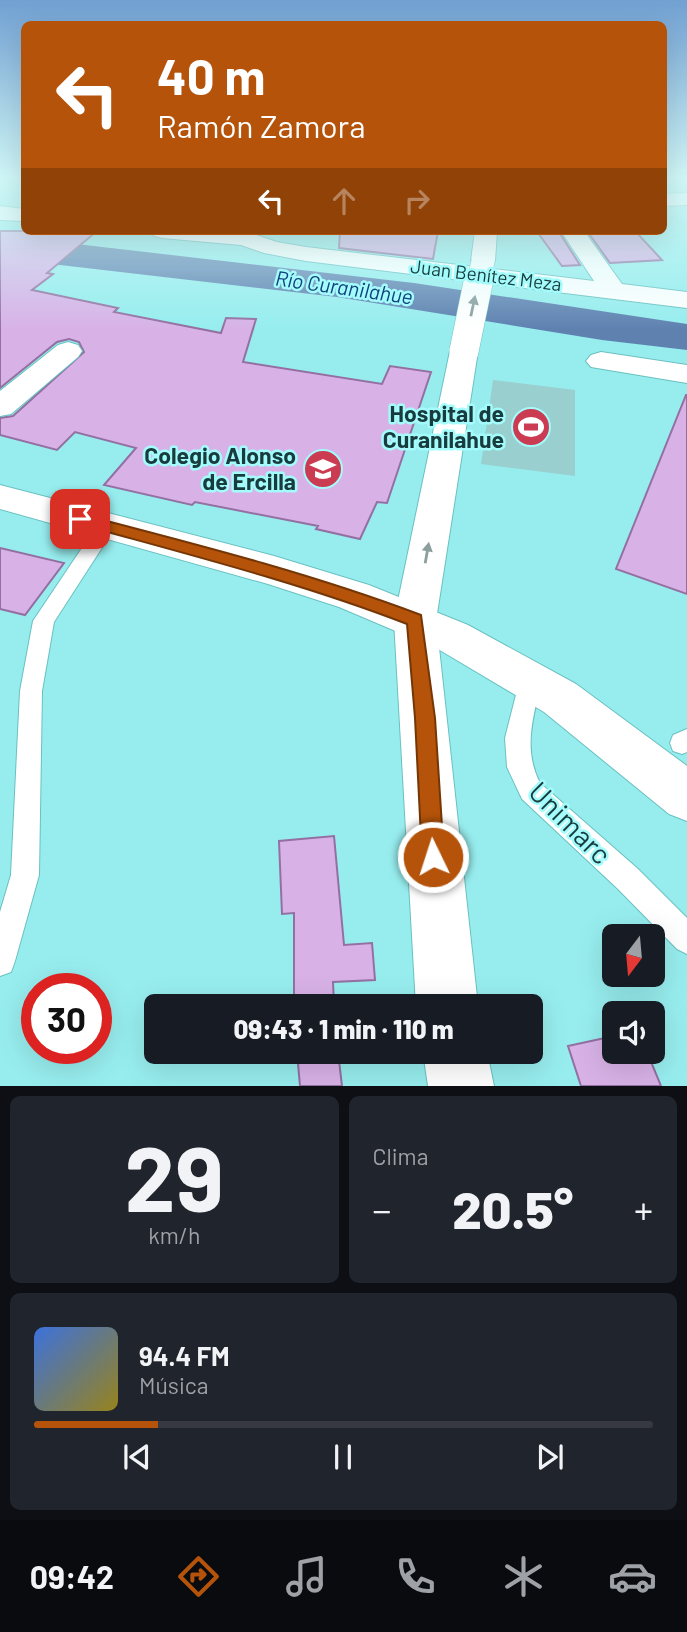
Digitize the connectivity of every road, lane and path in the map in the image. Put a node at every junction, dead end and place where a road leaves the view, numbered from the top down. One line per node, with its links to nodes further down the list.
1 (245, 235): 4 (street, Juan Benítez Meza)
2 (486, 235): 12 (street, one-way to 2, bridge)
3 (575, 235): 4 (street)
4 (614, 291): 5 (street, Juan Benítez Meza)
5 (687, 300)
6 (68, 351): 9 (street)
7 (601, 361): 8 (street)
8 (687, 374)
9 (0, 407)
10 (0, 497): 11 (street)
11 (107, 526): 12 (street); 16 (lane)
12 (415, 620): 13 (street); 17 (street)
13 (531, 679): 14 (street); 15 (lane, Unimarc)
14 (687, 797)
15 (687, 939)
16 (0, 961)
17 (446, 994)
18 (457, 1064): 19 (street)
19 (461, 1086)

